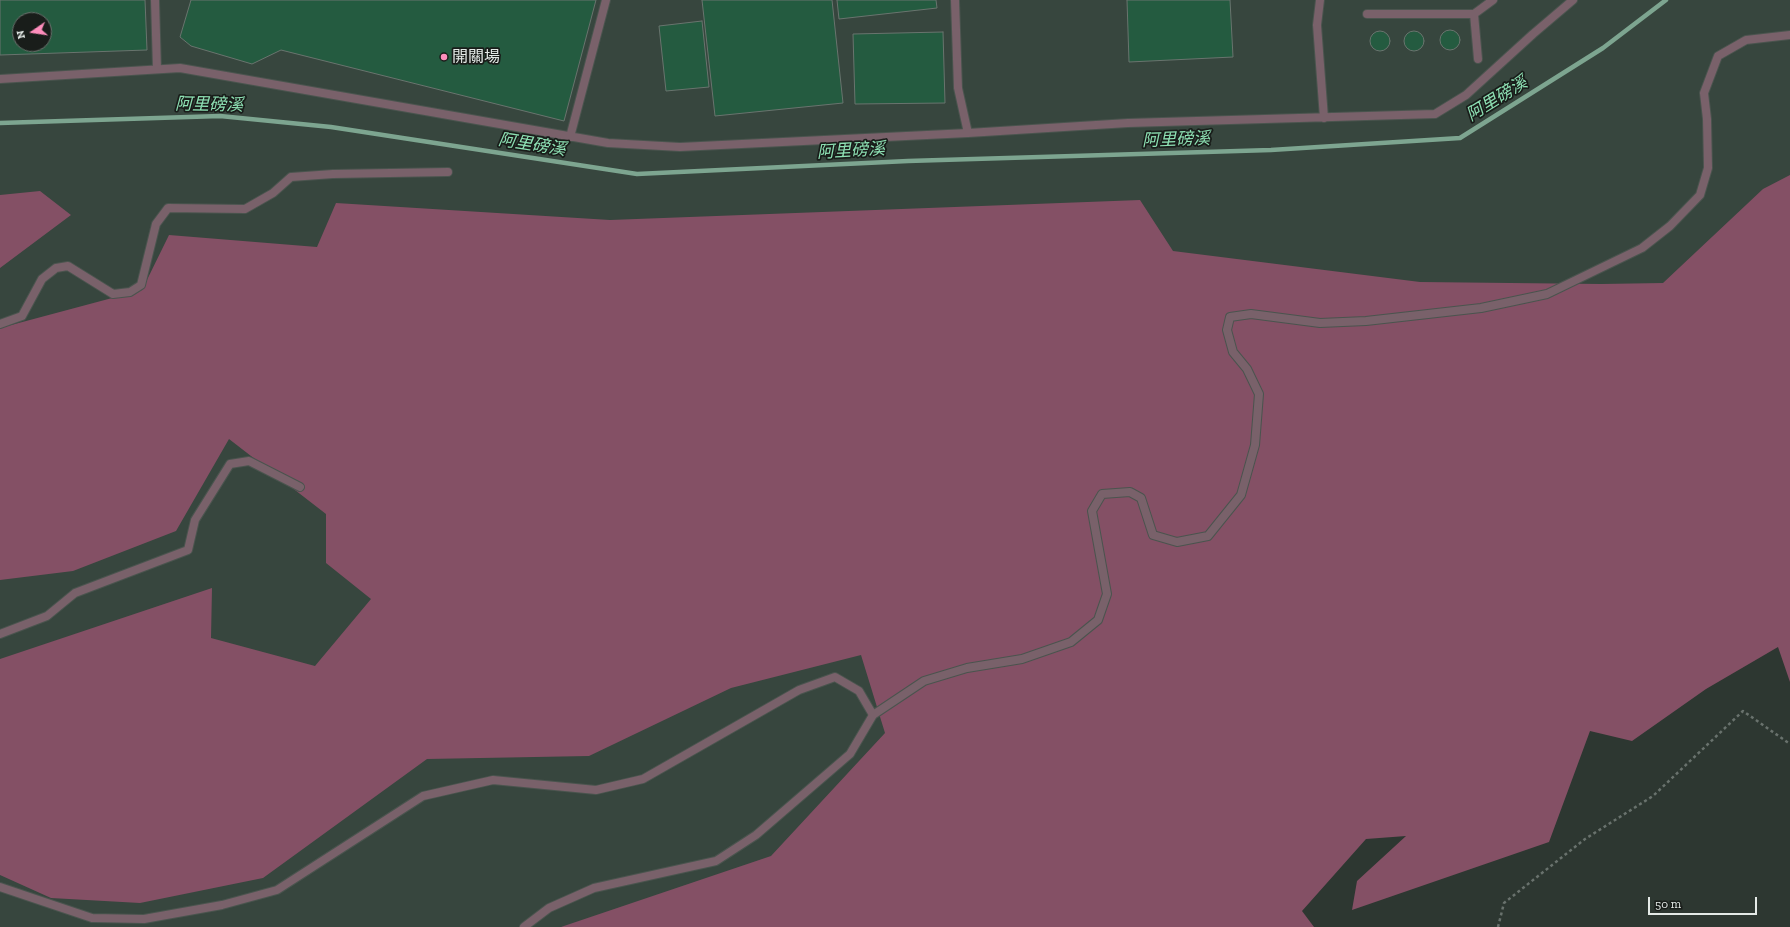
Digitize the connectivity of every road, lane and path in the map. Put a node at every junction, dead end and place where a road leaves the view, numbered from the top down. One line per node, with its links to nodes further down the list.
1 (155, 0): 11 (lane)
2 (606, 0): 15 (lane)
3 (954, 0): 14 (lane)
4 (1320, 0): 13 (lane)
5 (1493, 0): 8 (lane)
6 (1574, 0): 13 (lane)
7 (1367, 14): 8 (lane)
8 (1474, 14): 10 (lane)
9 (1790, 35): 20 (lane)
10 (1478, 59)
11 (157, 69): 12 (lane); 15 (lane)
12 (0, 79)
13 (1324, 118): 14 (lane)
14 (968, 133): 15 (lane)
15 (570, 136)
16 (448, 172): 17 (lane)
17 (0, 324)
18 (300, 487): 19 (lane)
19 (0, 634)
20 (873, 715): 22 (lane); 23 (lane)
21 (1790, 744): 24 (path)
22 (0, 887)
23 (524, 927)
24 (1498, 927)

